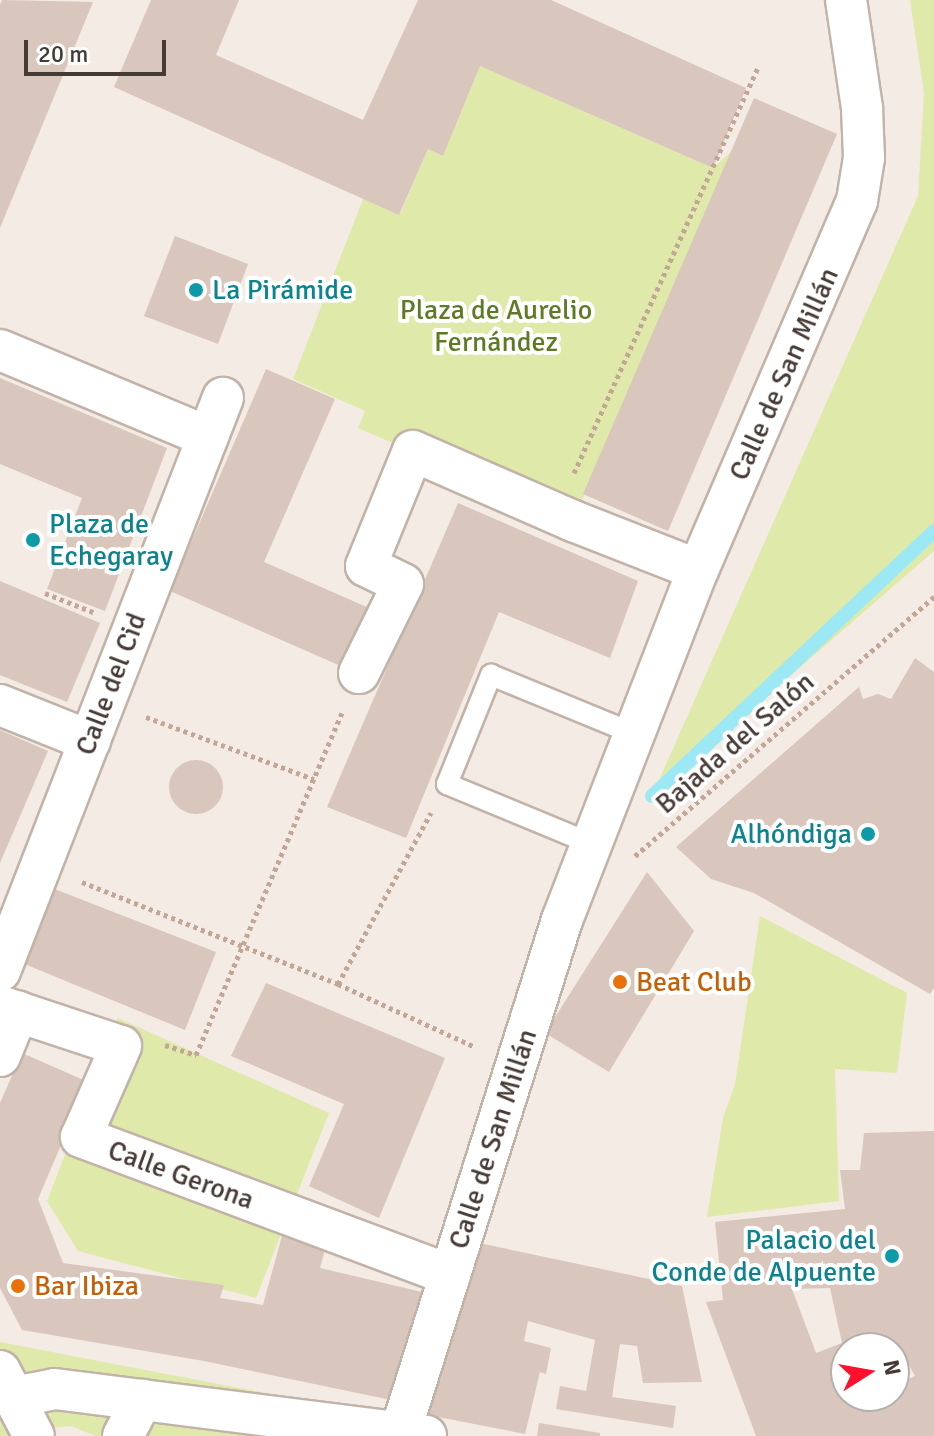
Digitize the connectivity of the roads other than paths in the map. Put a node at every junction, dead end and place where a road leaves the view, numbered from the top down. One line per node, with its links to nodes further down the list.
1 (846, 0): 5 (street, Calle de San Millán)
2 (0, 350): 4 (street)
3 (223, 398): 4 (street, Calle del Cid)
4 (208, 437): 9 (street, Calle del Cid)
5 (698, 570): 6 (street); 8 (street, Calle de San Millán)
6 (359, 673)
7 (0, 705): 9 (street)
8 (635, 734): 10 (street, Calle de San Millán); 10 (lane)
9 (90, 741): 11 (street, Calle del Cid)
10 (592, 844): 14 (street, Calle de San Millán)
11 (0, 971)
12 (9, 1009): 13 (street); 14 (street, Calle Gerona)
13 (0, 1056)
14 (450, 1275): 17 (street, Calle de San Millán)
15 (142, 1400): 16 (street); 17 (street); 18 (street)
16 (17, 1403)
17 (409, 1434)
18 (123, 1436)

